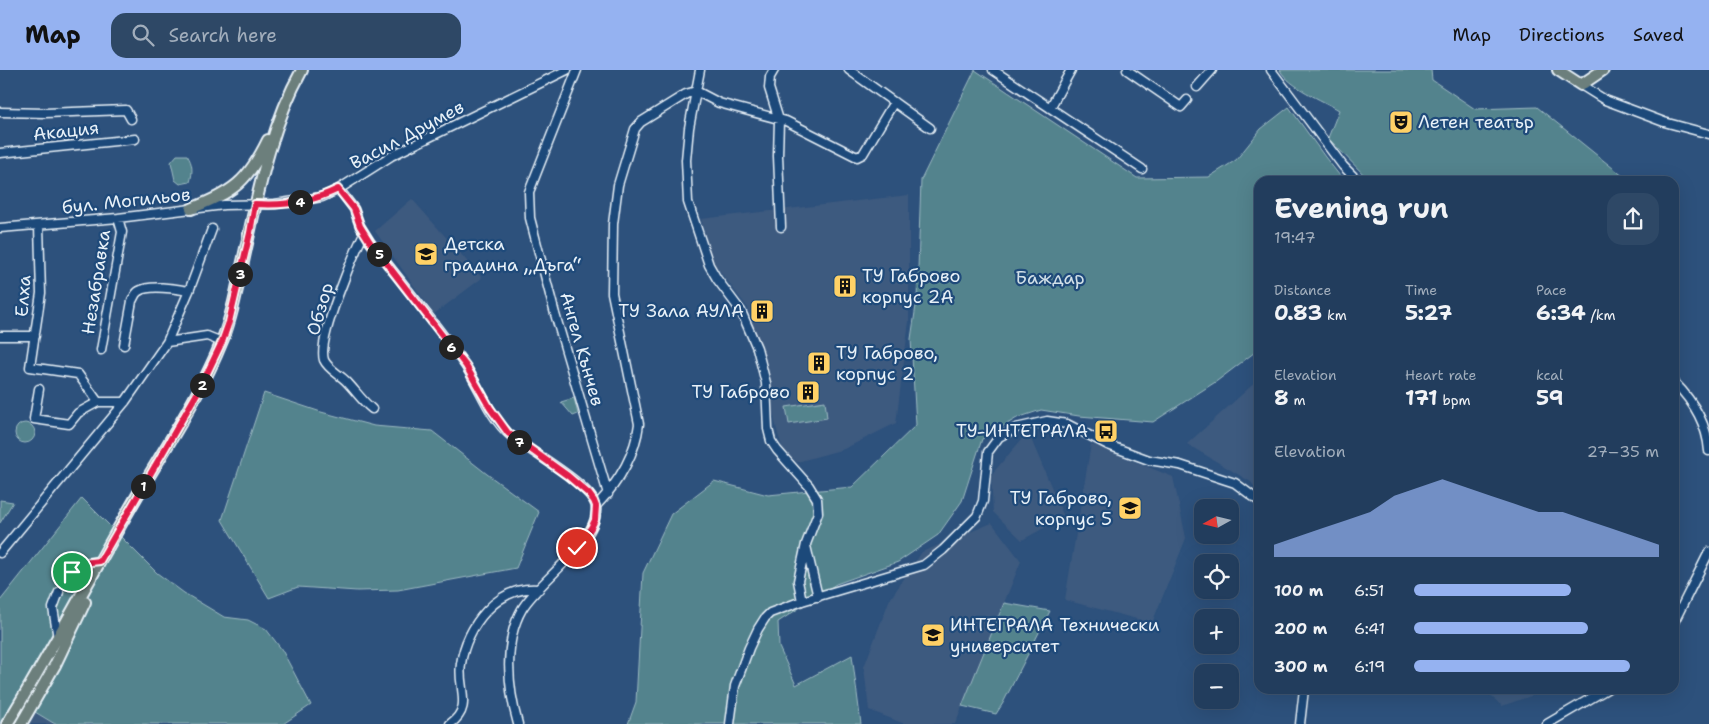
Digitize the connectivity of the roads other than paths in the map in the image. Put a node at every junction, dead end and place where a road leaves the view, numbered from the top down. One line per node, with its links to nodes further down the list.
1 (302, 70): 19 (main road)
2 (567, 70): 30 (street, Васил Друмев)
3 (577, 70): 52 (street, Ангел Кънчев)
4 (700, 70): 16 (street)
5 (774, 70): 23 (street)
6 (848, 70): 18 (street)
7 (993, 70): 20 (street)
8 (1072, 70): 20 (street)
9 (1127, 70): 17 (street)
10 (1212, 70): 15 (street)
11 (1271, 70): 29 (street)
12 (1558, 70): 14 (main road)
13 (1603, 70): 14 (main road)
14 (1581, 85): 25 (street)
15 (1197, 87)
16 (696, 91): 23 (street); 52 (street); 56 (street)
17 (1188, 100)
18 (894, 102): 23 (street); 24 (street)
19 (283, 108): 31 (main road); 32 (main road)
20 (1050, 108): 28 (street)
21 (0, 112): 22 (street, Акация)
22 (130, 119)
23 (779, 120): 35 (street)
24 (930, 128)
25 (1709, 134)
26 (135, 139): 27 (street, Акация)
27 (0, 153)
28 (1142, 169)
29 (1353, 176)
30 (338, 189): 31 (street, Васил Друмев); 38 (street)
31 (255, 204): 32 (street, бул. Могильов); 43 (main road)
32 (191, 209): 33 (street, бул. Могильов)
33 (118, 218): 34 (street, бул. Могильов); 45 (street, Незабравка)
34 (39, 226): 36 (street, бул. Могильов); 41 (street, Елха)
35 (781, 227)
36 (0, 228)
37 (212, 229): 39 (street)
38 (364, 233): 50 (street, Обзор); 54 (street)
39 (189, 291): 42 (street); 44 (street)
40 (0, 336): 41 (street)
41 (35, 336): 48 (street, Елха)
42 (167, 342): 43 (street); 49 (street)
43 (222, 342): 55 (main road)
44 (124, 345)
45 (100, 350)
46 (1679, 387): 51 (street)
47 (39, 389): 48 (street)
48 (98, 402): 49 (street)
49 (125, 402): 58 (street)
50 (372, 409)
51 (1709, 450)
52 (608, 494): 54 (street)
53 (1254, 497): 63 (street)
54 (596, 506): 61 (street)
55 (128, 511): 59 (main road); 70 (main road)
56 (806, 544): 63 (street); 64 (street)
57 (1709, 552): 65 (street)
58 (0, 553)
59 (100, 561): 60 (street); 66 (main road)
60 (68, 577)
61 (539, 589): 71 (street); 72 (street)
62 (59, 592): 66 (street)
63 (818, 597): 64 (street)
64 (802, 601): 73 (street)
65 (1679, 612)
66 (58, 638): 69 (main road)
67 (1303, 694): 74 (street)
68 (1598, 694): 75 (street)
69 (7, 724)
70 (21, 724)
71 (450, 724)
72 (518, 724)
73 (730, 724)
74 (1300, 724)
75 (1547, 724)

